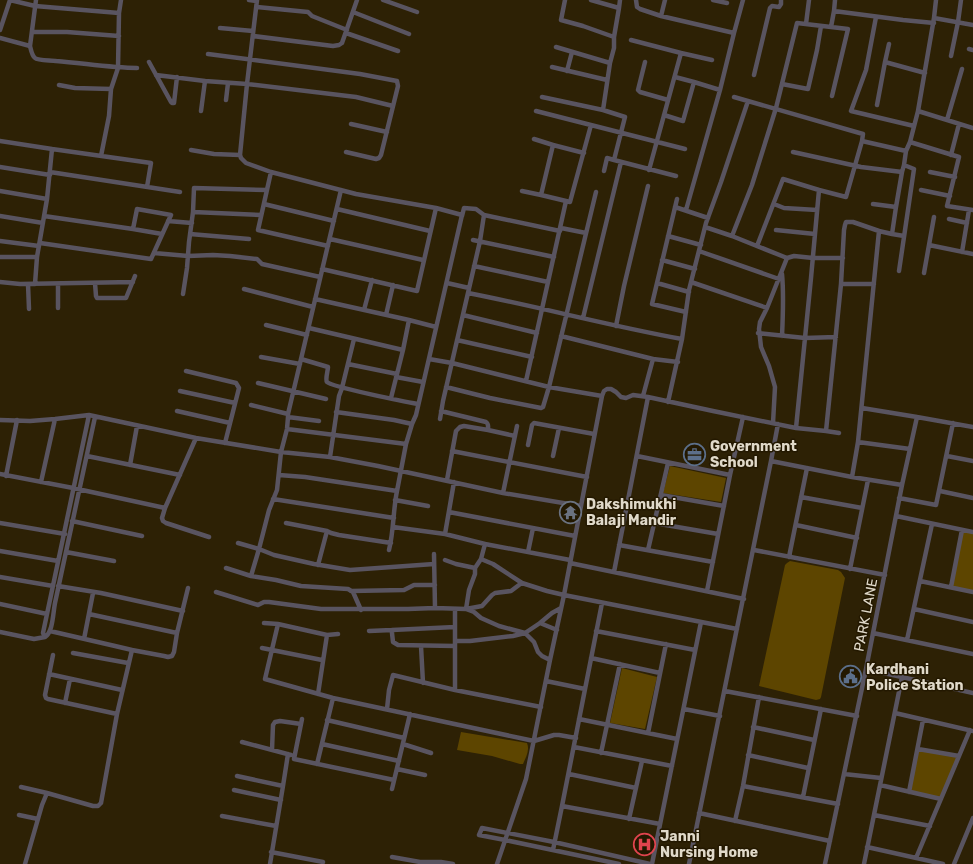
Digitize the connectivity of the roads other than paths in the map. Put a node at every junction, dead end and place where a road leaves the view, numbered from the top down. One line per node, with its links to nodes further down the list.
1 (10, 0): 21 (street); 37 (street)
2 (36, 0): 21 (street)
3 (121, 0): 27 (street)
4 (250, 0): 5 (street)
5 (257, 0): 22 (street)
6 (357, 0): 25 (street)
7 (383, 0): 26 (street)
8 (565, 0): 44 (street)
9 (591, 0): 23 (street)
10 (620, 0): 23 (street)
11 (636, 0): 28 (street)
12 (665, 0): 28 (street)
13 (713, 0): 20 (street)
14 (743, 0): 41 (street)
15 (781, 0): 68 (street)
16 (809, 0): 32 (street)
17 (835, 0): 24 (street)
18 (936, 0): 30 (street)
19 (961, 0): 31 (street)
20 (727, 3)
21 (35, 6): 27 (street); 39 (street)
22 (256, 7): 38 (street); 40 (street)
23 (619, 8): 44 (street)
24 (834, 11): 29 (street); 35 (street)
25 (353, 12): 38 (street); 42 (street)
26 (417, 12)
27 (119, 13): 43 (street)
28 (661, 16): 41 (street)
29 (876, 17): 30 (street); 98 (street)
30 (934, 20): 31 (street); 66 (street)
31 (958, 22): 33 (street); 54 (street)
32 (806, 24): 34 (street); 76 (street)
33 (973, 25)
34 (821, 26): 35 (street); 76 (street)
35 (831, 27): 80 (street)
36 (220, 28): 40 (street)
37 (0, 30)
38 (346, 31): 40 (street); 50 (street)
39 (32, 32): 43 (street); 48 (street)
40 (253, 33): 55 (street)
41 (734, 33): 79 (street)
42 (409, 34)
43 (119, 36): 62 (street)
44 (614, 37): 60 (street)
45 (0, 38): 48 (street)
46 (630, 40): 52 (street)
47 (888, 44): 59 (street)
48 (30, 46): 62 (street)
49 (556, 47): 51 (street)
50 (398, 51)
51 (572, 52): 60 (street); 65 (street)
52 (681, 53): 56 (street); 70 (street)
53 (208, 54): 55 (street)
54 (951, 56)
55 (250, 59): 75 (street); 87 (street)
56 (712, 60)
57 (148, 62): 67 (street)
58 (645, 62): 84 (street)
59 (885, 62): 66 (street); 86 (street)
60 (610, 64): 71 (street)
61 (552, 67): 65 (street)
62 (118, 68): 63 (street); 78 (street)
63 (137, 68)
64 (962, 69): 94 (street)
65 (567, 71): 71 (street)
66 (925, 73): 92 (street)
67 (156, 75): 69 (street); 69 (street)
68 (754, 75)
69 (177, 77): 72 (street)
70 (675, 77): 74 (street); 84 (street)
71 (607, 80): 90 (street)
72 (205, 81): 73 (street); 91 (street)
73 (228, 82): 75 (street); 83 (street)
74 (694, 82): 79 (street); 93 (street)
75 (247, 84): 87 (street); 115 (street)
76 (782, 84): 88 (street)
77 (59, 85): 78 (street)
78 (111, 89): 117 (street)
79 (720, 90): 153 (street)
80 (832, 96)
81 (542, 97): 90 (street)
82 (734, 97): 85 (street)
83 (226, 100)
84 (668, 100): 93 (street)
85 (748, 101): 88 (street); 163 (street)
86 (877, 105)
87 (393, 106): 100 (street)
88 (776, 108): 105 (street); 182 (street)
89 (536, 110): 97 (street)
90 (603, 110): 101 (street)
91 (201, 111)
92 (918, 111): 94 (street); 98 (street)
93 (664, 115): 104 (street)
94 (947, 120): 96 (street)
95 (351, 124): 100 (street)
96 (959, 124): 99 (street); 116 (street)
97 (591, 125): 101 (street); 114 (street)
98 (914, 126): 106 (street)
99 (973, 128)
100 (387, 132): 112 (street)
101 (621, 133): 104 (street); 118 (street)
102 (534, 139): 107 (street)
103 (0, 141): 109 (street)
104 (657, 142): 108 (street); 123 (street)
105 (862, 142): 111 (street); 121 (street)
106 (910, 142): 111 (street); 116 (street)
107 (553, 145): 114 (street); 141 (street)
108 (685, 149)
109 (52, 150): 117 (street); 128 (street)
110 (191, 150): 115 (street)
111 (906, 151): 120 (street)
112 (346, 152)
113 (793, 152): 121 (street)
114 (584, 153): 145 (street)
115 (240, 155): 125 (street)
116 (951, 155): 130 (street)
117 (101, 156): 131 (street)
118 (614, 160): 119 (street); 124 (street)
119 (621, 162): 123 (street); 245 (street)
120 (904, 165): 126 (street); 183 (street)
121 (855, 166): 126 (street); 135 (street)
122 (0, 167): 128 (street)
123 (649, 170): 129 (street)
124 (604, 171)
125 (271, 172): 133 (street); 134 (street)
126 (902, 172): 150 (street)
127 (930, 172): 130 (street)
128 (50, 174): 131 (street); 143 (street)
129 (676, 176)
130 (955, 177): 142 (street)
131 (147, 186): 139 (street)
132 (648, 186): 248 (street)
133 (267, 190): 146 (street); 156 (street)
134 (342, 190): 151 (street); 152 (street)
135 (819, 190): 147 (street); 154 (street)
136 (922, 190): 142 (street)
137 (0, 191): 143 (street)
138 (522, 191): 141 (street)
139 (180, 192)
140 (596, 192): 176 (street)
141 (541, 195): 145 (street)
142 (950, 196): 155 (street)
143 (47, 199): 160 (street)
144 (677, 199): 149 (street)
145 (566, 201): 172 (street)
146 (264, 204): 157 (street); 165 (street)
147 (774, 204): 154 (street); 193 (street)
148 (873, 204): 150 (street)
149 (675, 207): 153 (street); 181 (street)
150 (896, 207): 180 (street)
151 (436, 208): 162 (street); 174 (street)
152 (337, 209): 165 (street); 174 (street)
153 (686, 210): 163 (street)
154 (817, 210): 179 (street)
155 (971, 210): 169 (street)
156 (193, 212): 157 (street); 168 (street)
157 (261, 215): 192 (street)
158 (484, 215): 162 (street); 172 (street); 188 (street)
159 (0, 216): 167 (street)
160 (44, 216): 167 (street); 171 (street)
161 (934, 217): 191 (street)
162 (461, 218): 222 (street)
163 (708, 218): 170 (street)
164 (949, 219): 169 (street)
165 (334, 221): 185 (street)
166 (168, 222): 168 (street); 171 (street); 177 (street)
167 (43, 223): 189 (street)
168 (192, 223): 178 (street)
169 (967, 223): 195 (street)
170 (705, 227): 182 (street); 190 (street)
171 (133, 229): 177 (street)
172 (560, 229): 176 (street); 200 (street)
173 (776, 230): 179 (street)
174 (430, 231): 205 (street)
175 (879, 231): 180 (street); 204 (street); 228 (street)
176 (586, 233): 242 (street)
177 (162, 234): 196 (street)
178 (190, 234): 184 (street); 198 (street)
179 (815, 234): 203 (street)
180 (892, 234): 183 (street)
181 (668, 236): 190 (street); 206 (street)
182 (732, 236): 193 (street)
183 (904, 236): 210 (street)
184 (248, 239)
185 (330, 239): 192 (street); 205 (street)
186 (472, 240): 188 (street)
187 (0, 241): 189 (street)
188 (480, 241): 200 (street); 207 (street)
189 (39, 245): 196 (street); 199 (street)
190 (701, 245): 194 (street)
191 (929, 245): 195 (street); 212 (street)
192 (328, 246): 208 (street)
193 (757, 246): 202 (street)
194 (699, 251): 209 (street); 215 (street)
195 (962, 252): 197 (street)
196 (154, 253): 198 (street)
197 (973, 254)
198 (188, 256): 214 (street); 233 (street)
199 (37, 257): 201 (street); 225 (street)
200 (554, 257): 219 (street)
201 (0, 258)
202 (788, 258): 203 (street); 211 (street)
203 (813, 258): 204 (street); 257 (street)
204 (843, 258): 227 (street)
205 (423, 260): 229 (street)
206 (662, 260): 209 (street); 223 (street)
207 (474, 266): 219 (street); 231 (street)
208 (322, 269): 214 (street); 216 (street)
209 (695, 269): 220 (street)
210 (899, 271)
211 (782, 272): 215 (street); 255 (street)
212 (924, 273)
213 (136, 276): 218 (street)
214 (320, 277): 234 (street)
215 (779, 279): 238 (street)
216 (372, 280): 229 (street); 240 (street)
217 (0, 282): 224 (street)
218 (133, 282): 221 (street); 221 (street)
219 (548, 282): 239 (street)
220 (691, 282): 232 (street); 238 (street)
221 (95, 283): 226 (street)
222 (446, 283): 231 (street); 249 (street)
223 (657, 283): 232 (street); 241 (street)
224 (28, 284): 225 (street); 236 (street)
225 (35, 284): 226 (street)
226 (58, 284): 237 (street)
227 (841, 284): 228 (street); 256 (street)
228 (874, 284): 288 (street)
229 (393, 285): 243 (street)
230 (244, 289): 235 (street)
231 (469, 290): 239 (street); 244 (street)
232 (689, 292): 241 (street)
233 (183, 294)
234 (315, 299): 235 (street); 240 (street)
235 (313, 307): 250 (street)
236 (29, 308)
237 (58, 308)
238 (768, 308): 252 (street)
239 (542, 309): 242 (street); 251 (street)
240 (364, 310): 243 (street)
241 (686, 312): 259 (street)
242 (566, 314): 245 (street); 254 (street)
243 (386, 315): 246 (street)
244 (463, 316): 251 (street); 260 (street)
245 (583, 318): 248 (street)
246 (410, 320): 249 (street); 261 (street)
247 (266, 325): 253 (street)
248 (616, 326): 259 (street)
249 (436, 327): 264 (street)
250 (309, 328): 253 (street); 258 (street)
251 (537, 333): 263 (street)
252 (758, 333): 255 (street); 303 (street)
253 (307, 335): 266 (street)
254 (561, 336): 265 (street); 276 (street)
255 (782, 336): 257 (street)
256 (836, 337): 257 (street); 314 (street)
257 (805, 338): 311 (street)
258 (354, 339): 261 (street); 269 (street)
259 (682, 339): 267 (street)
260 (457, 340): 263 (street); 268 (street)
261 (403, 350): 271 (street)
262 (261, 357): 266 (street)
263 (532, 357): 272 (street)
264 (429, 359): 268 (street); 273 (street)
265 (653, 359): 267 (street); 281 (street)
266 (301, 362): 277 (street); 279 (street)
267 (678, 362): 284 (street)
268 (452, 363): 272 (street); 275 (street)
269 (348, 364): 271 (street); 277 (street)
270 (186, 371): 285 (street)
271 (397, 376): 273 (street); 282 (street)
272 (526, 381): 276 (street)
273 (423, 382): 286 (street)
274 (258, 383): 279 (street)
275 (446, 387): 276 (street); 290 (street)
276 (549, 387): 280 (street)
277 (342, 388): 282 (street); 291 (street)
278 (180, 391): 285 (street)
279 (293, 392): 283 (street); 292 (street)
280 (602, 396): 281 (street); 317 (street)
281 (646, 396): 284 (street); 329 (street)
282 (391, 398): 286 (street)
283 (326, 399)
284 (668, 402): 295 (street)
285 (235, 403): 302 (street)
286 (418, 404): 305 (street)
287 (251, 405): 292 (street)
288 (862, 408): 296 (street); 320 (street)
289 (177, 411): 302 (street)
290 (441, 411): 298 (street); 313 (street)
291 (336, 412): 305 (street); 316 (street)
292 (288, 415): 301 (street); 312 (street)
293 (89, 416): 294 (street); 297 (street); 351 (street)
294 (95, 417): 307 (street); 327 (street)
295 (743, 417): 303 (street); 341 (street)
296 (917, 417): 304 (street); 324 (street, PARK LANE)
297 (55, 419): 300 (street); 348 (street)
298 (440, 419)
299 (0, 420): 300 (street)
300 (17, 420): 342 (street)
301 (319, 421)
302 (230, 423): 321 (street)
303 (773, 423): 306 (street)
304 (954, 423): 309 (street); 330 (street)
305 (412, 424): 322 (street)
306 (778, 424): 311 (street); 332 (street)
307 (137, 426): 319 (street); 336 (street)
308 (517, 426): 318 (street)
309 (973, 427)
310 (559, 428): 317 (street); 323 (street); 328 (street)
311 (796, 428): 314 (street)
312 (287, 429): 316 (street); 326 (street)
313 (488, 430): 318 (street); 325 (street)
314 (826, 431): 315 (street)
315 (839, 433)
316 (333, 434): 322 (street); 331 (street)
317 (594, 434): 344 (street)
318 (515, 436): 334 (street)
319 (196, 438): 321 (street); 343 (street)
320 (858, 442): 324 (street); 345 (street)
321 (225, 443): 326 (street)
322 (406, 444): 338 (street)
323 (528, 445)
324 (910, 449): 350 (street, PARK LANE)
325 (452, 451): 334 (street); 346 (street)
326 (281, 452): 331 (street); 340 (street)
327 (86, 456): 336 (street); 352 (street)
328 (553, 456)
329 (637, 456): 335 (street); 392 (street)
330 (947, 456): 333 (street); 354 (street)
331 (330, 457): 338 (street)
332 (772, 461): 337 (street); 396 (street)
333 (973, 461)
334 (510, 462): 344 (street); 355 (street)
335 (668, 463): 341 (street); 356 (street)
336 (130, 465): 343 (street)
337 (807, 468): 345 (street); 357 (street)
338 (401, 470): 346 (street); 353 (street)
339 (0, 474): 342 (street)
340 (279, 475): 353 (street); 360 (street)
341 (730, 475): 364 (street)
342 (6, 476): 348 (street)
343 (180, 476): 365 (street)
344 (587, 477): 363 (street)
345 (852, 477): 347 (street)
346 (446, 480): 349 (street)
347 (868, 480): 350 (street); 366 (street)
348 (41, 482): 351 (street)
349 (454, 482): 355 (street); 367 (street)
350 (902, 486): 358 (street, PARK LANE)
351 (73, 488): 352 (street); 381 (street)
352 (79, 490): 365 (street); 370 (street)
353 (397, 490): 361 (street)
354 (940, 490): 358 (street); 359 (street)
355 (503, 493): 363 (street)
356 (661, 495): 364 (street); 372 (street)
357 (801, 497): 366 (street); 375 (street)
358 (900, 498): 368 (street, PARK LANE)
359 (973, 498)
360 (273, 499): 369 (street); 393 (street)
361 (395, 500): 362 (street); 369 (street)
362 (428, 506)
363 (581, 506): 386 (street)
364 (724, 506): 383 (street)
365 (165, 508): 387 (street)
366 (862, 508): 388 (street)
367 (449, 512): 377 (street); 382 (street)
368 (896, 516): 374 (street); 414 (street, PARK LANE)
369 (394, 518): 376 (street)
370 (72, 521): 384 (street); 385 (street)
371 (286, 523): 379 (street)
372 (654, 523): 383 (street); 395 (street)
373 (0, 524): 381 (street)
374 (932, 524): 378 (street); 417 (street)
375 (796, 525): 388 (street); 401 (street)
376 (394, 526): 382 (street); 389 (street)
377 (533, 528): 386 (street); 399 (street)
378 (962, 530): 380 (street); 421 (street)
379 (328, 531): 389 (street); 409 (street)
380 (973, 532)
381 (64, 534): 384 (street); 404 (street)
382 (445, 534): 391 (street)
383 (718, 534): 407 (street)
384 (69, 535): 398 (street)
385 (142, 536)
386 (575, 536): 406 (street)
387 (209, 537)
388 (856, 538): 412 (street)
389 (391, 543): 394 (street)
390 (238, 544): 393 (street)
391 (485, 544): 399 (street); 402 (street)
392 (619, 545): 395 (street); 413 (street)
393 (259, 550): 409 (street); 415 (street)
394 (389, 550)
395 (648, 550): 407 (street)
396 (754, 550): 401 (street); 429 (street)
397 (0, 551): 404 (street)
398 (66, 552): 405 (street); 420 (street)
399 (528, 552): 406 (street)
400 (434, 554): 408 (street)
401 (789, 557): 412 (street)
402 (481, 559): 411 (street); 418 (street)
403 (445, 560): 411 (street)
404 (58, 561): 420 (street)
405 (114, 561)
406 (570, 562): 413 (street); 428 (street)
407 (712, 562): 424 (street)
408 (434, 564): 409 (street); 419 (street)
409 (318, 565)
410 (226, 568): 415 (street)
411 (475, 568): 435 (street)
412 (850, 569): 414 (street)
413 (614, 572): 424 (street)
414 (884, 575): 456 (street, PARK LANE)
415 (251, 576): 423 (street)
416 (0, 577): 420 (street)
417 (920, 581): 421 (street); 436 (street)
418 (522, 584): 428 (street); 435 (street)
419 (435, 585): 423 (street); 432 (street)
420 (56, 586): 425 (street); 439 (street); 450 (street)
421 (951, 587): 427 (street)
422 (188, 588): 438 (street)
423 (351, 591): 437 (street)
424 (707, 591): 429 (street)
425 (93, 592): 438 (street); 440 (street)
426 (216, 592): 437 (street)
427 (973, 592)
428 (564, 595): 430 (street); 433 (street)
429 (744, 599): 447 (street)
430 (602, 603): 441 (street); 452 (street)
431 (0, 604): 439 (street)
432 (435, 608): 434 (street); 437 (street)
433 (561, 608): 444 (street); 449 (street)
434 (455, 609): 435 (street); 446 (street)
435 (466, 609): 455 (street)
436 (914, 609): 442 (street); 461 (street)
437 (361, 610)
438 (183, 611): 454 (street)
439 (47, 614): 459 (street)
440 (89, 614): 454 (street); 460 (street)
441 (700, 622): 447 (street); 468 (street)
442 (973, 622)
443 (264, 623): 445 (street)
444 (540, 623): 449 (street); 455 (street)
445 (278, 624): 458 (street); 467 (street)
446 (455, 627): 448 (street); 462 (street)
447 (737, 629): 487 (street)
448 (392, 630): 451 (street); 464 (street)
449 (556, 630): 474 (street)
450 (50, 631): 459 (street); 460 (street)
451 (369, 631)
452 (596, 631): 463 (street); 472 (street)
453 (0, 632): 459 (street)
454 (177, 633): 466 (street)
455 (525, 633): 462 (street); 474 (street)
456 (873, 633): 461 (street); 477 (street, PARK LANE)
457 (338, 634): 458 (street)
458 (327, 635): 473 (street)
459 (45, 637)
460 (84, 639): 466 (street)
461 (907, 640): 470 (street)
462 (455, 644): 464 (street); 486 (street)
463 (666, 644): 468 (street); 478 (street)
464 (421, 646): 483 (street)
465 (262, 648): 467 (street)
466 (132, 650): 475 (street)
467 (272, 650): 473 (street); 489 (street)
468 (695, 650): 495 (street)
469 (73, 653): 475 (street)
470 (973, 654)
471 (53, 655): 479 (street)
472 (591, 658): 476 (street); 484 (street)
473 (322, 660): 489 (street)
474 (550, 660): 482 (street)
475 (128, 663): 485 (street)
476 (620, 664): 478 (street); 505 (street)
477 (866, 669): 480 (street); 501 (street, PARK LANE)
478 (660, 673): 508 (street)
479 (49, 674): 481 (street); 492 (street)
480 (902, 677): 488 (street); 497 (street)
481 (70, 679): 485 (street); 492 (street)
482 (546, 682): 484 (street); 493 (street)
483 (424, 683): 486 (street); 494 (street)
484 (585, 689): 502 (street)
485 (122, 690): 498 (street)
486 (455, 690): 493 (street)
487 (725, 691): 490 (street); 500 (street)
488 (973, 693)
489 (318, 694): 491 (street)
490 (759, 697): 496 (street); 506 (street)
491 (333, 698): 494 (street); 503 (street)
492 (65, 703): 498 (street)
493 (541, 707): 513 (street)
494 (386, 709): 499 (street)
495 (684, 709): 500 (street); 511 (street)
496 (821, 709): 501 (street); 512 (street)
497 (895, 713): 504 (street); 536 (street)
498 (117, 714): 546 (street)
499 (410, 714): 509 (street); 513 (street)
500 (720, 716): 552 (street)
501 (856, 716): 533 (street, PARK LANE)
502 (579, 719): 505 (street); 510 (street)
503 (327, 720): 509 (street); 515 (street)
504 (923, 720): 507 (street); 518 (street)
505 (607, 725): 508 (street); 520 (street)
506 (753, 727): 512 (street); 524 (street)
507 (972, 731): 525 (street)
508 (648, 733): 511 (street)
509 (404, 738): 516 (street)
510 (576, 738): 513 (street); 517 (street)
511 (677, 739): 529 (street)
512 (814, 740): 530 (street)
513 (534, 741): 563 (street)
514 (242, 742): 519 (street)
515 (322, 744): 526 (street); 528 (street)
516 (403, 744): 521 (street); 526 (street)
517 (574, 747): 520 (street); 532 (street)
518 (918, 749): 525 (street); 545 (street)
519 (272, 750): 522 (street); 523 (street)
520 (601, 752): 527 (street)
521 (431, 753)
522 (288, 754): 523 (street); 538 (street)
523 (295, 755): 528 (street)
524 (748, 755): 530 (street); 539 (street)
525 (959, 756): 548 (street)
526 (399, 761): 531 (street)
527 (642, 761): 529 (street); 542 (street)
528 (317, 764): 537 (street)
529 (672, 766): 560 (street)
530 (808, 768): 547 (street)
531 (397, 769): 534 (street); 537 (street)
532 (569, 774): 542 (street); 551 (street)
533 (844, 774): 536 (street); 550 (street, PARK LANE)
534 (425, 775)
535 (237, 776): 538 (street)
536 (881, 778): 540 (street)
537 (394, 780): 543 (street)
538 (283, 786): 549 (street)
539 (743, 786): 547 (street); 559 (street)
540 (880, 786): 545 (street); 553 (street)
541 (21, 787): 546 (street)
542 (636, 788): 558 (street)
543 (392, 789)
544 (234, 790): 549 (street)
545 (909, 792): 548 (street)
546 (47, 793): 557 (street)
547 (802, 797): 550 (street)
548 (941, 799): 562 (street)
549 (281, 800): 561 (street)
550 (838, 804): 565 (street, PARK LANE)
551 (562, 806): 558 (street); 566 (street)
552 (699, 813): 559 (street); 583 (street)
553 (874, 815): 562 (street); 567 (street)
554 (19, 816): 557 (street)
555 (222, 816): 561 (street)
556 (973, 818): 587 (street)
557 (38, 819): 576 (street)
558 (629, 819): 560 (street)
559 (734, 821): 565 (street)
560 (660, 824): 582 (street)
561 (276, 826): 569 (street)
562 (930, 826): 572 (street)
563 (508, 832): 564 (street); 564 (street); 566 (street)
564 (505, 840): 568 (street); 579 (street)
565 (830, 841): 584 (street, PARK LANE)
566 (554, 842): 568 (street); 582 (street)
567 (867, 847): 572 (street); 585 (street)
568 (553, 850): 571 (street)
569 (271, 852): 573 (street); 577 (street)
570 (392, 857): 575 (street)
571 (593, 858): 580 (street); 581 (street)
572 (916, 858): 586 (street)
573 (313, 862): 574 (street)
574 (323, 862)
575 (441, 863): 578 (street)
576 (25, 864)
577 (270, 864)
578 (453, 864)
579 (497, 864)
580 (592, 864)
581 (619, 864)
582 (651, 864)
583 (689, 864)
584 (825, 864)
585 (864, 864)
586 (943, 864)
587 (954, 864)

